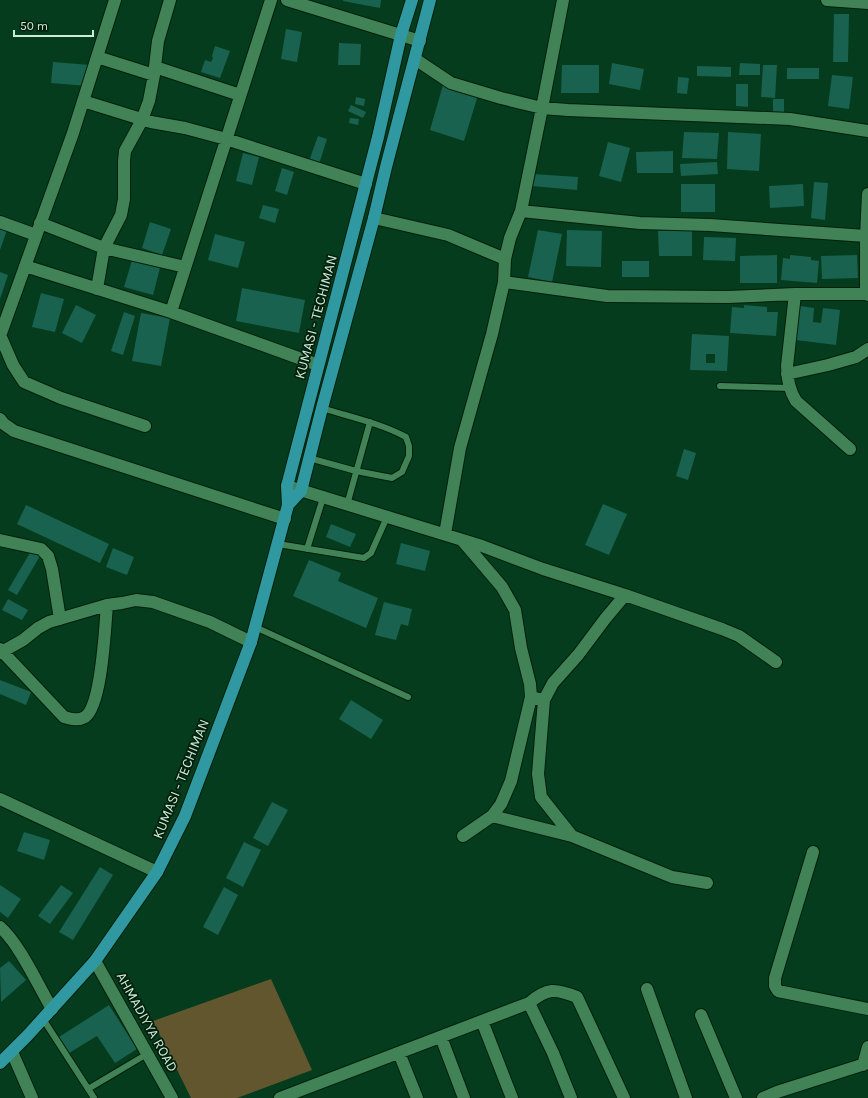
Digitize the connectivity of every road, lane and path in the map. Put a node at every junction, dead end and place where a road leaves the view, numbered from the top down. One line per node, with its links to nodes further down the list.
1 (116, 0): 12 (street)
2 (170, 0): 14 (street)
3 (271, 0): 15 (street)
4 (287, 0): 10 (street)
5 (412, 0): 10 (highway, KUMASI - TECHIMAN)
6 (430, 0): 11 (highway, KUMASI - TECHIMAN)
7 (563, 0): 17 (street)
8 (827, 0): 9 (street)
9 (868, 3)
10 (401, 35): 11 (street); 21 (highway, KUMASI - TECHIMAN)
11 (420, 41): 13 (highway, KUMASI - TECHIMAN)
12 (97, 57): 14 (street); 16 (street)
13 (415, 59): 17 (street); 24 (highway, KUMASI - TECHIMAN)
14 (155, 71): 15 (street); 18 (street)
15 (240, 95): 20 (street)
16 (83, 100): 18 (street); 26 (street)
17 (542, 108): 19 (street); 23 (street)
18 (142, 120): 20 (street); 29 (street)
19 (868, 131)
20 (226, 140): 21 (street); 32 (street)
21 (366, 184): 40 (highway, KUMASI - TECHIMAN)
22 (868, 194): 28 (street)
23 (521, 211): 28 (street); 30 (street)
24 (374, 218): 30 (street); 44 (highway, KUMASI - TECHIMAN)
25 (0, 222): 27 (street)
26 (40, 223): 27 (street); 29 (street)
27 (36, 235): 31 (street)
28 (866, 236): 36 (street)
29 (104, 248): 32 (street); 34 (street)
30 (505, 259): 33 (street)
31 (25, 266): 34 (street); 38 (street)
32 (185, 267): 37 (street)
33 (504, 282): 35 (street); 58 (street)
34 (97, 289): 37 (street)
35 (795, 294): 36 (street); 41 (street)
36 (867, 294)
37 (171, 312): 40 (street)
38 (0, 336): 47 (street)
39 (868, 349): 41 (street)
40 (318, 365): 51 (highway, KUMASI - TECHIMAN)
41 (787, 374): 43 (street)
42 (720, 386): 43 (lane)
43 (790, 388): 48 (street)
44 (322, 408): 46 (lane); 49 (highway, KUMASI - TECHIMAN)
45 (0, 419): 57 (street)
46 (370, 422): 50 (lane); 50 (lane)
47 (145, 426)
48 (850, 450)
49 (310, 458): 50 (lane); 52 (highway, KUMASI - TECHIMAN)
50 (356, 471): 55 (lane)
51 (287, 486): 52 (street); 54 (highway, KUMASI - TECHIMAN)
52 (301, 491): 53 (street); 54 (highway, KUMASI - TECHIMAN)
53 (323, 498): 55 (street); 62 (lane)
54 (288, 505): 57 (highway, KUMASI - TECHIMAN)
55 (347, 505): 56 (street)
56 (386, 517): 58 (street); 62 (lane)
57 (285, 519): 61 (highway, KUMASI - TECHIMAN)
58 (445, 534): 60 (street)
59 (0, 540): 65 (street)
60 (462, 540): 63 (street); 71 (street)
61 (278, 544): 62 (lane); 66 (highway, KUMASI - TECHIMAN)
62 (307, 548)
63 (625, 595): 69 (street); 72 (street)
64 (107, 605): 65 (street); 67 (street); 68 (street)
65 (60, 619): 68 (street)
66 (255, 627): 67 (highway, KUMASI - TECHIMAN); 70 (lane)
67 (251, 642): 78 (highway, KUMASI - TECHIMAN)
68 (1, 651)
69 (776, 662)
70 (408, 697)
71 (531, 697): 72 (street); 74 (street)
72 (544, 700): 76 (street)
73 (0, 799): 78 (street)
74 (492, 816): 75 (street); 76 (street)
75 (463, 836)
76 (572, 836): 79 (street)
77 (813, 852): 85 (street)
78 (156, 872): 81 (highway, KUMASI - TECHIMAN)
79 (707, 883)
80 (0, 927): 84 (street)
81 (95, 961): 84 (highway, KUMASI - TECHIMAN); 93 (street, AHMADIYYA ROAD)
82 (647, 989): 106 (street)
83 (529, 1003): 88 (street); 104 (street); 105 (street)
84 (52, 1009): 87 (highway, KUMASI - TECHIMAN)
85 (868, 1009)
86 (701, 1015): 107 (street)
87 (43, 1019): 91 (highway, KUMASI - TECHIMAN); 96 (lane)
88 (482, 1021): 89 (street); 103 (street)
89 (441, 1037): 92 (street); 102 (street)
90 (868, 1047): 95 (street)
91 (12, 1052): 94 (highway, KUMASI - TECHIMAN); 97 (street)
92 (400, 1053): 100 (street); 101 (street)
93 (147, 1054): 96 (lane); 99 (street, AHMADIYYA ROAD)
94 (0, 1063)
95 (865, 1064): 108 (street)
96 (88, 1089): 98 (lane)
97 (32, 1098)
98 (94, 1098)
99 (172, 1098)
100 (280, 1098)
101 (417, 1098)
102 (464, 1098)
103 (512, 1098)
104 (571, 1098)
105 (624, 1098)
106 (686, 1098)
107 (736, 1098)
108 (763, 1098)

